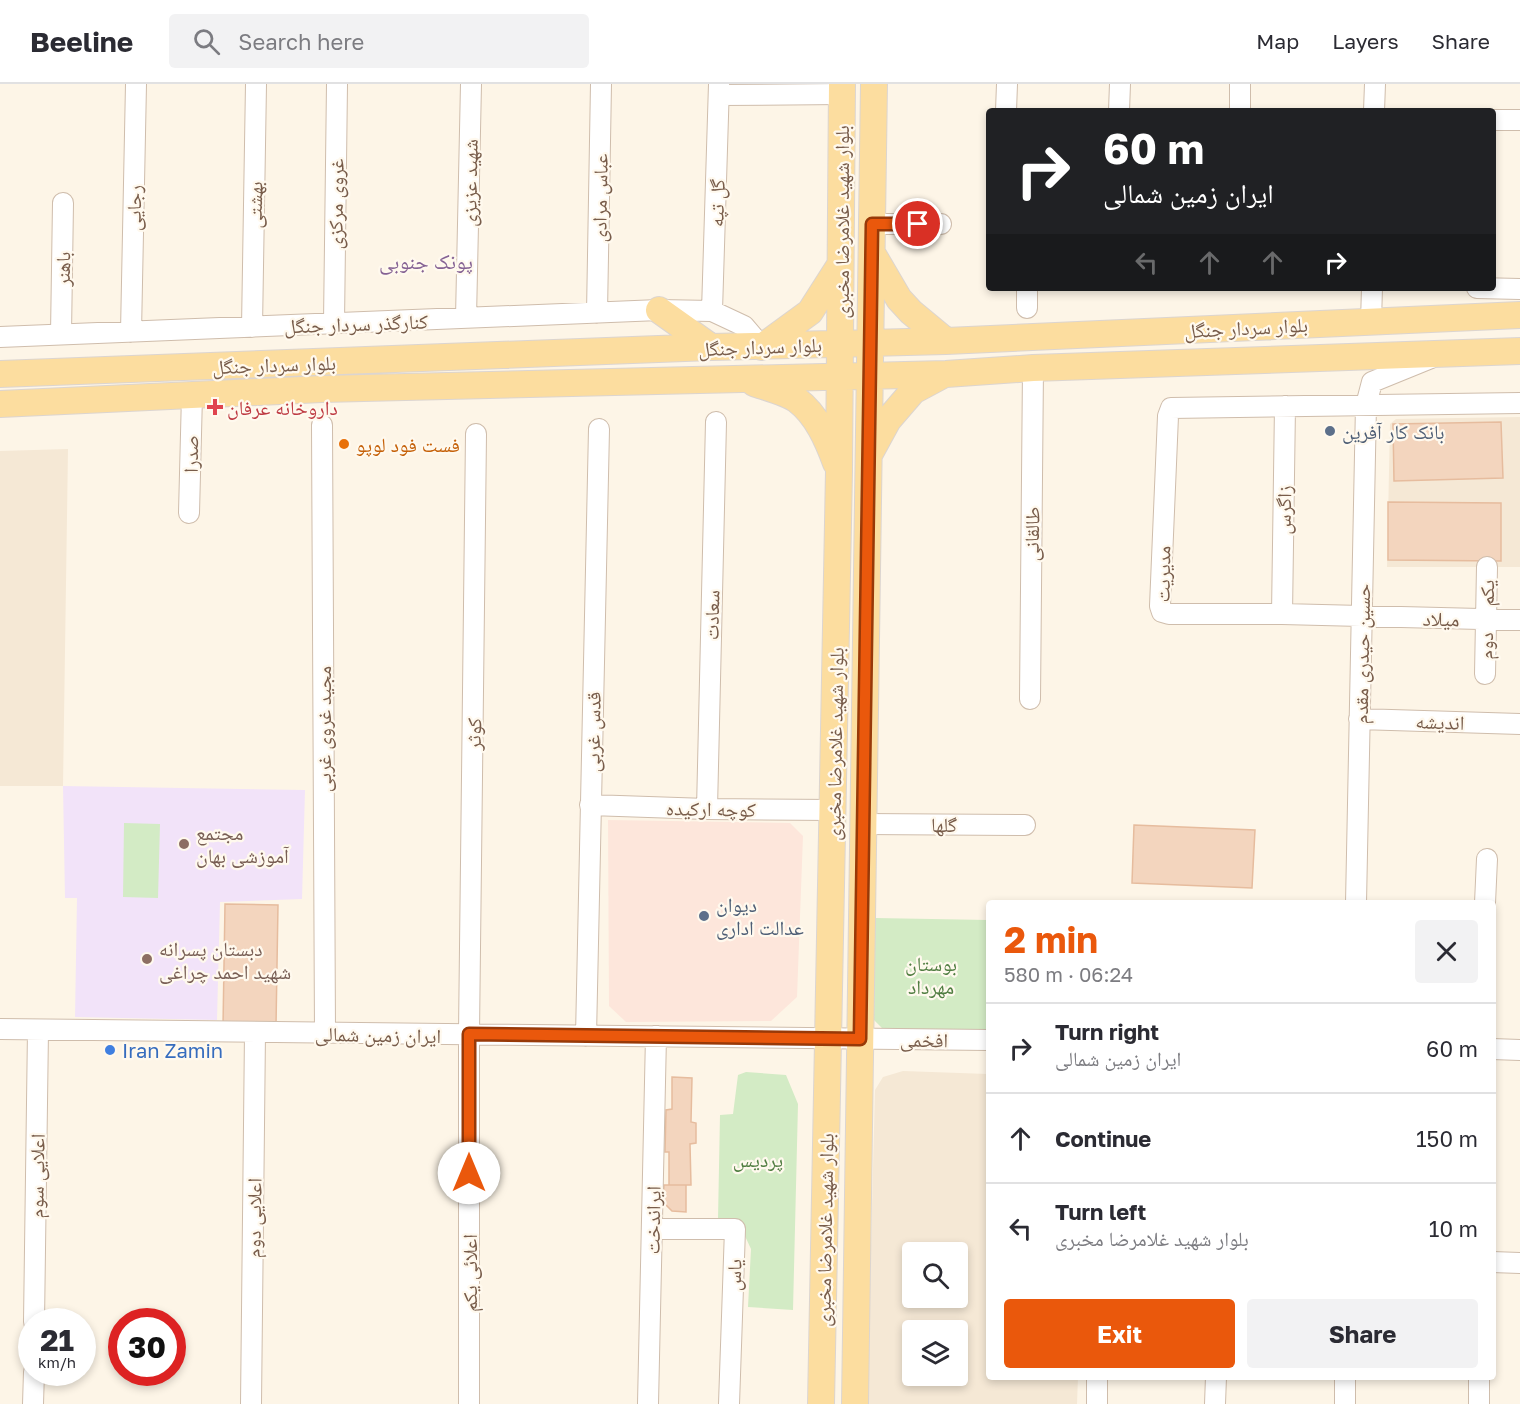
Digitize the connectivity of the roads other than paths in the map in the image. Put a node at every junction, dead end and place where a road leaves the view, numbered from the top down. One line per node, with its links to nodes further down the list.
1 (136, 84): 37 (street, رجایی)
2 (256, 84): 36 (street, بهشتی)
3 (337, 84): 35 (street, غروی مرکزی)
4 (471, 84): 33 (street, شهید عزیزی)
5 (601, 84): 31 (street, عباس مرادی)
6 (874, 84): 20 (main road, بلوار شهید غلامرضا مخبری)
7 (1007, 84): 13 (street)
8 (1120, 84): 14 (street)
9 (1240, 84): 15 (street)
10 (1375, 84): 16 (street)
11 (719, 89): 12 (street, گل تپه); 30 (street, گل تپه)
12 (842, 89): 23 (main road, بلوار شهید غلامرضا مخبری)
13 (1006, 108)
14 (1119, 108)
15 (1240, 108)
16 (1374, 108)
17 (1496, 120): 18 (street)
18 (1520, 120)
19 (63, 203): 38 (street, باهنر)
20 (872, 224): 21 (street); 22 (main road, بلوار شهید غلامرضا مخبری)
21 (941, 224)
22 (871, 252): 40 (main road); 41 (main road, بلوار شهید غلامرضا مخبری)
23 (840, 264): 42 (main road, بلوار شهید غلامرضا مخبری); 44 (main road)
24 (1496, 288): 25 (street)
25 (1520, 289)
26 (1027, 291): 28 (street)
27 (1372, 291): 34 (street)
28 (1027, 308)
29 (659, 310): 30 (street, کنارگذر سردار جنگل); 31 (street, کنارگذر سردار جنگل); 43 (main road)
30 (712, 311): 44 (street)
31 (597, 313): 33 (street, کنارگذر سردار جنگل)
32 (1520, 315): 34 (main road, بلوار سردار جنگل)
33 (466, 318): 35 (street, کنارگذر سردار جنگل)
34 (1371, 321): 40 (main road, بلوار سردار جنگل)
35 (334, 323): 36 (street, کنارگذر سردار جنگل)
36 (252, 327): 37 (street, کنارگذر سردار جنگل)
37 (131, 332): 38 (street, کنارگذر سردار جنگل)
38 (61, 334): 39 (street, کنارگذر سردار جنگل)
39 (0, 337)
40 (946, 341): 41 (main road, بلوار سردار جنگل)
41 (870, 342): 42 (main road, بلوار سردار جنگل); 51 (main road, بلوار شهید غلامرضا مخبری)
42 (840, 343): 44 (main road, بلوار سردار جنگل); 50 (main road, بلوار شهید غلامرضا مخبری)
43 (711, 347): 44 (main road, بلوار سردار جنگل); 48 (main road, بلوار سردار جنگل)
44 (762, 347)
45 (1520, 351): 46 (main road, بلوار سردار جنگل)
46 (1440, 354): 47 (main road, بلوار سردار جنگل); 56 (street)
47 (1033, 368): 49 (main road, بلوار سردار جنگل); 71 (street, طالقانی)
48 (0, 374)
49 (946, 374): 51 (main road, بلوار سردار جنگل); 62 (main road)
50 (840, 376): 51 (main road, بلوار سردار جنگل); 52 (main road, بلوار سردار جنگل); 63 (main road, بلوار شهید غلامرضا مخبری)
51 (870, 376): 62 (main road, بلوار شهید غلامرضا مخبری)
52 (742, 378): 53 (main road, بلوار سردار جنگل); 63 (main road)
53 (192, 395): 55 (main road, بلوار سردار جنگل); 64 (street, صدرا)
54 (1520, 403): 56 (street)
55 (0, 404)
56 (1366, 405): 57 (street); 67 (street, حسین حیدری مقدم)
57 (1285, 406): 66 (street, زاگرس); 66 (street, مدیریت)
58 (716, 422): 75 (street, سعادت)
59 (322, 425): 85 (street, مجید غروی غربی)
60 (599, 429): 74 (street, قدس غربی)
61 (476, 434): 86 (street, کوثر)
62 (868, 456): 77 (main road, بلوار شهید غلامرضا مخبری)
63 (839, 471): 76 (main road, بلوار شهید غلامرضا مخبری)
64 (189, 513)
65 (1487, 567): 68 (street, یکم)
66 (1282, 614): 67 (street, مدیریت)
67 (1362, 617): 68 (street, میلاد); 72 (street, حسین حیدری مقدم)
68 (1486, 619): 69 (street, میلاد); 70 (street, دوم)
69 (1520, 620)
70 (1485, 674)
71 (1030, 699)
72 (1359, 719): 73 (street, اندیشه); 80 (street, حسین حیدری مقدم)
73 (1520, 724)
74 (590, 805): 75 (street, کوچه ارکیده); 87 (street, قدس غربی)
75 (707, 809): 76 (street, کوچه ارکیده)
76 (833, 810): 89 (main road, بلوار شهید غلامرضا مخبری)
77 (863, 824): 78 (street, گلها); 90 (main road, بلوار شهید غلامرضا مخبری)
78 (1025, 825)
79 (1487, 859): 81 (street)
80 (1356, 900)
81 (1485, 900)
82 (0, 1029): 83 (street, ایران زمین شمالی)
83 (38, 1030): 84 (street, ایران زمین شمالی); 97 (street, اعلایی سوم)
84 (255, 1032): 85 (street, ایران زمین شمالی); 104 (street, اعلایی دوم)
85 (325, 1033): 86 (street, ایران زمین شمالی)
86 (469, 1034): 87 (street, ایران زمین شمالی); 105 (street, اعلائی یکم)
87 (586, 1036): 88 (street, ایران زمین شمالی)
88 (656, 1036): 89 (street, ایران زمین شمالی); 94 (street, ایراندخت)
89 (827, 1038): 90 (street, افخمی); 108 (main road, بلوار شهید غلامرضا مخبری)
90 (860, 1039): 91 (street, افخمی); 109 (main road, بلوار شهید غلامرضا مخبری)
91 (986, 1040)
92 (1496, 1049): 93 (street)
93 (1520, 1050)
94 (652, 1229): 106 (street, ایراندخت); 107 (street, یاس)
95 (1496, 1262): 96 (street)
96 (1520, 1263)
97 (34, 1308)
98 (1097, 1380): 110 (street)
99 (1216, 1380): 111 (street)
100 (1345, 1380): 112 (street)
101 (1479, 1380): 113 (street)
102 (34, 1386): 103 (street)
103 (33, 1404)
104 (251, 1404)
105 (469, 1404)
106 (648, 1404)
107 (729, 1404)
108 (821, 1404)
109 (855, 1404)
110 (1097, 1404)
111 (1215, 1404)
112 (1345, 1404)
113 (1479, 1404)

